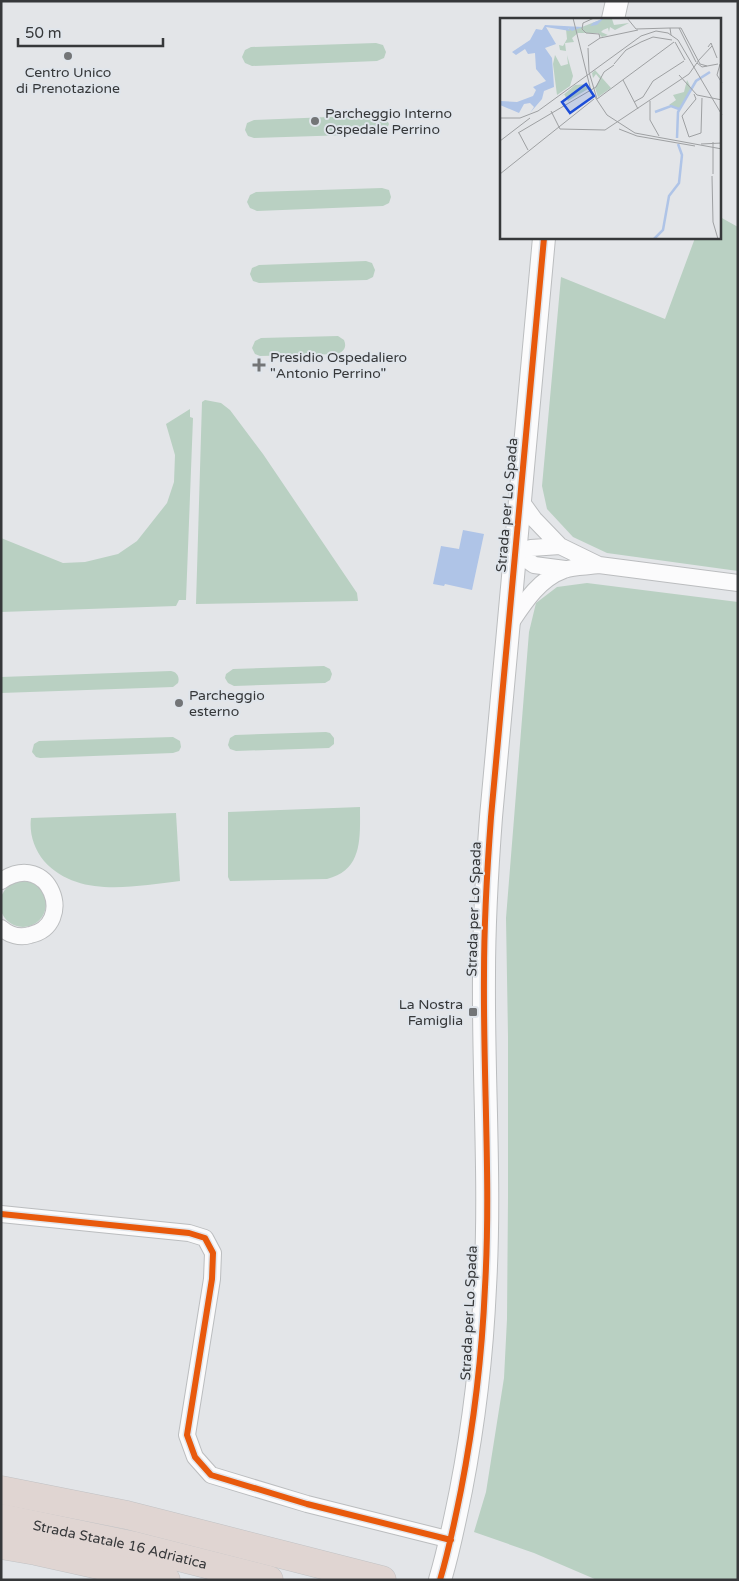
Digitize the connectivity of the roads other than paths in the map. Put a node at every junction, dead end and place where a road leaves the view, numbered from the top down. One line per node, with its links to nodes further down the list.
1 (617, 1): 2 (street)
2 (614, 18)
3 (544, 239): 4 (street, Strada per Lo Spada)
4 (521, 500): 5 (street); 6 (street, Strada per Lo Spada)
5 (560, 546): 6 (street); 7 (street)
6 (516, 552): 8 (street); 10 (street, Strada per Lo Spada)
7 (599, 565): 8 (street); 9 (street)
8 (564, 570): 10 (street)
9 (738, 583)
10 (509, 625): 17 (street, Strada per Lo Spada)
11 (1, 881): 12 (street)
12 (1, 928)
13 (1, 1214): 17 (street)
14 (1, 1490): 21 (highway)
15 (1, 1518): 16 (highway, Strada Statale 16 Adriatica)
16 (36, 1538): 18 (highway, Strada Statale 16 Adriatica); 19 (highway, Strada Statale 16 Adriatica); 20 (highway, Strada Statale 16 Adriatica)
17 (451, 1540): 22 (street, Strada per Lo Spada)
18 (1, 1545)
19 (166, 1580)
20 (269, 1580)
21 (382, 1580)
22 (440, 1580)

